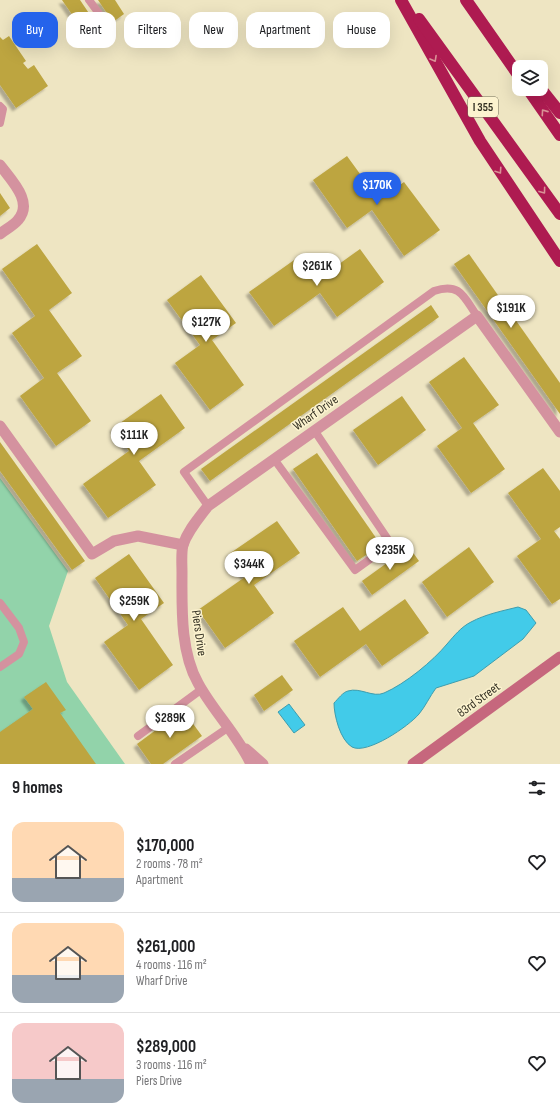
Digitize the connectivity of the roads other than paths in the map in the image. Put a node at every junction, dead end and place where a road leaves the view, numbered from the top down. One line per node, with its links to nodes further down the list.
1 (89, 0): 5 (lane)
2 (401, 0): 17 (highway, one-way to 17)
3 (406, 0): 15 (highway, I 355, one-way to 15)
4 (468, 0): 6 (highway); 7 (highway)
5 (98, 12)
6 (517, 60)
7 (512, 66)
8 (533, 96): 13 (highway, one-way to 8)
9 (547, 96): 11 (highway)
10 (0, 106): 12 (lane)
11 (560, 113)
12 (0, 123)
13 (560, 135)
14 (0, 165): 16 (street)
15 (560, 214)
16 (0, 234)
17 (560, 260)
18 (477, 316): 20 (street, Wharf Drive); 21 (street); 23 (lane)
19 (0, 426): 24 (street)
20 (314, 430): 22 (street, Wharf Drive); 22 (lane)
21 (560, 432)
22 (274, 459): 23 (street, Wharf Drive)
23 (208, 506): 24 (street, Wharf Drive)
24 (183, 545): 28 (street, Piers Drive)
25 (0, 603): 27 (lane)
26 (560, 657): 35 (main road, 83rd Street)
27 (0, 667)
28 (202, 689): 29 (street, Piers Drive); 30 (lane)
29 (229, 727): 31 (street, Piers Drive); 32 (lane)
30 (138, 736)
31 (242, 746): 33 (street, Piers Drive); 34 (street, Piers Drive)
32 (175, 764)
33 (251, 764)
34 (263, 764)
35 (413, 764)

